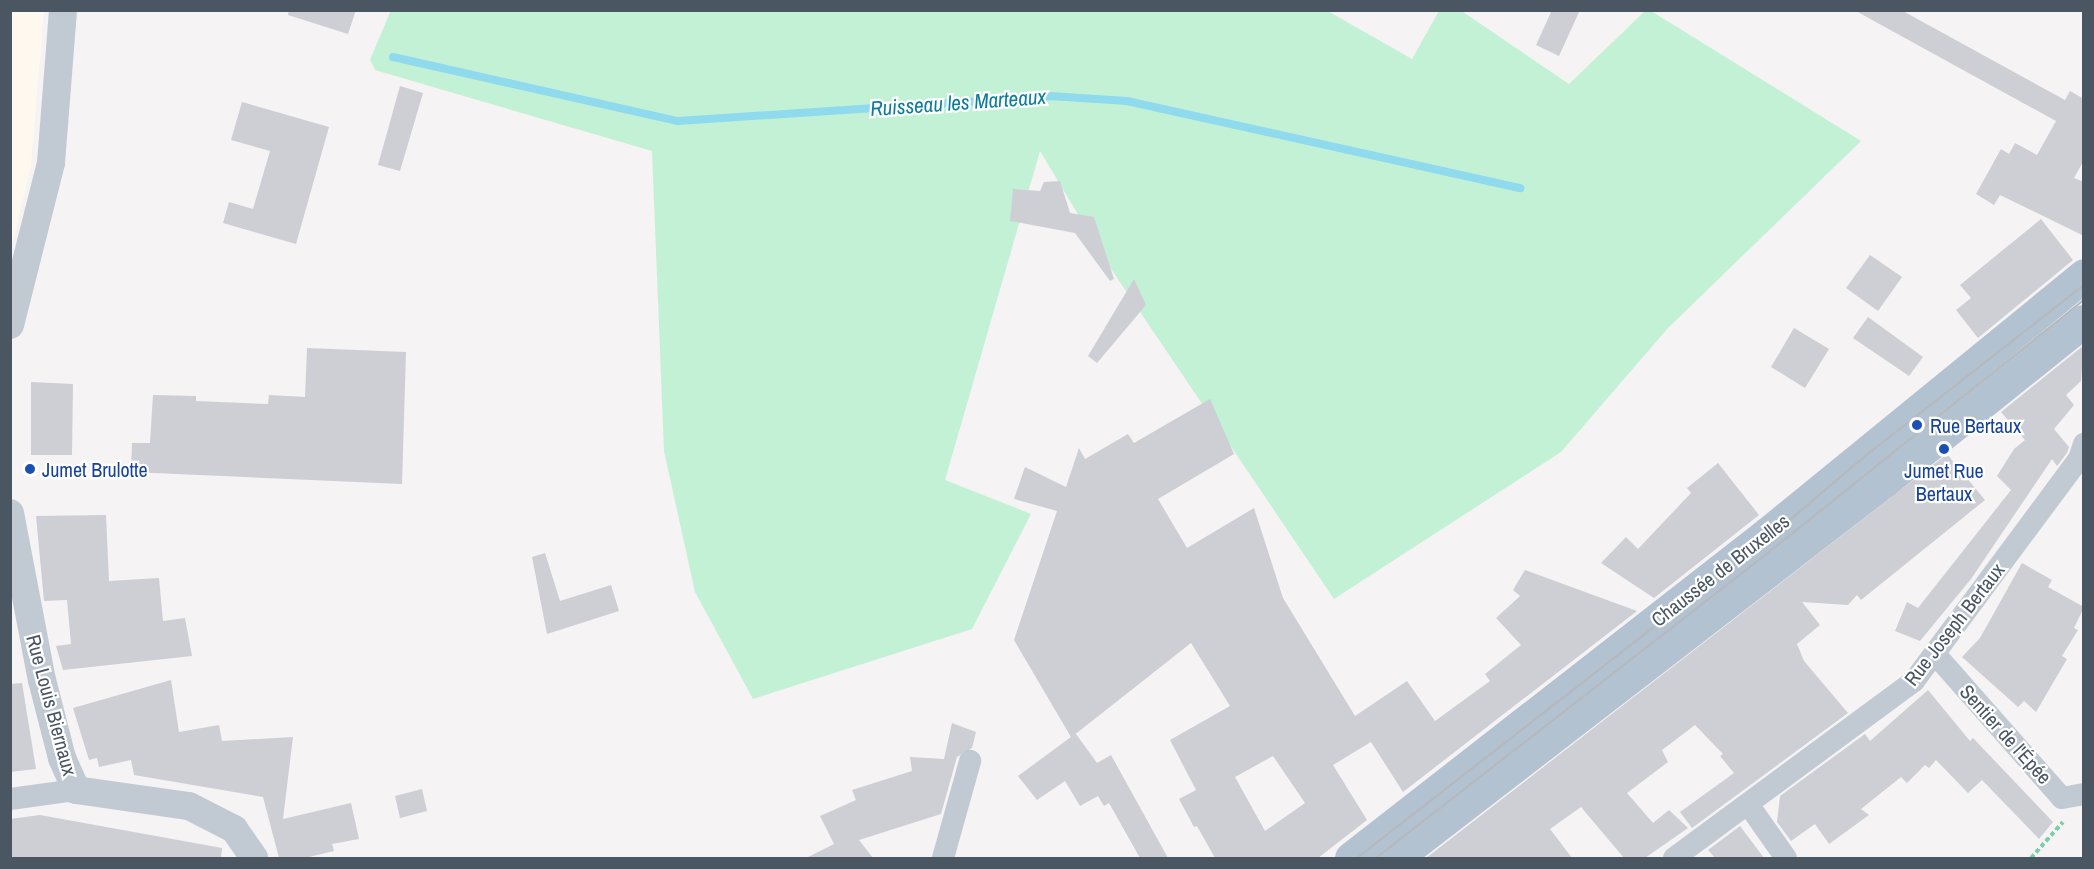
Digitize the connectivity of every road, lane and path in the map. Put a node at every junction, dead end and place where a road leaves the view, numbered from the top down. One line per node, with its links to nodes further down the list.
1 (63, 10): 4 (street)
2 (2080, 285): 15 (main road, Chaussée de Bruxelles)
3 (2084, 321): 16 (main road, Chaussée de Bruxelles)
4 (10, 325)
5 (2084, 444): 7 (street, Rue Joseph Bertaux)
6 (10, 513): 9 (street, Rue Louis Biernaux)
7 (1935, 654): 10 (street, Sentier de l'Épée); 12 (street, Rue Joseph Bertaux)
8 (970, 760): 14 (street)
9 (76, 790): 11 (street); 13 (street)
10 (2073, 796): 19 (path)
11 (10, 799)
12 (1748, 804): 17 (street, Rue Joseph Bertaux); 18 (street)
13 (254, 858)
14 (943, 858)
15 (1351, 858)
16 (1395, 858)
17 (1674, 858)
18 (1786, 858)
19 (2031, 858)

